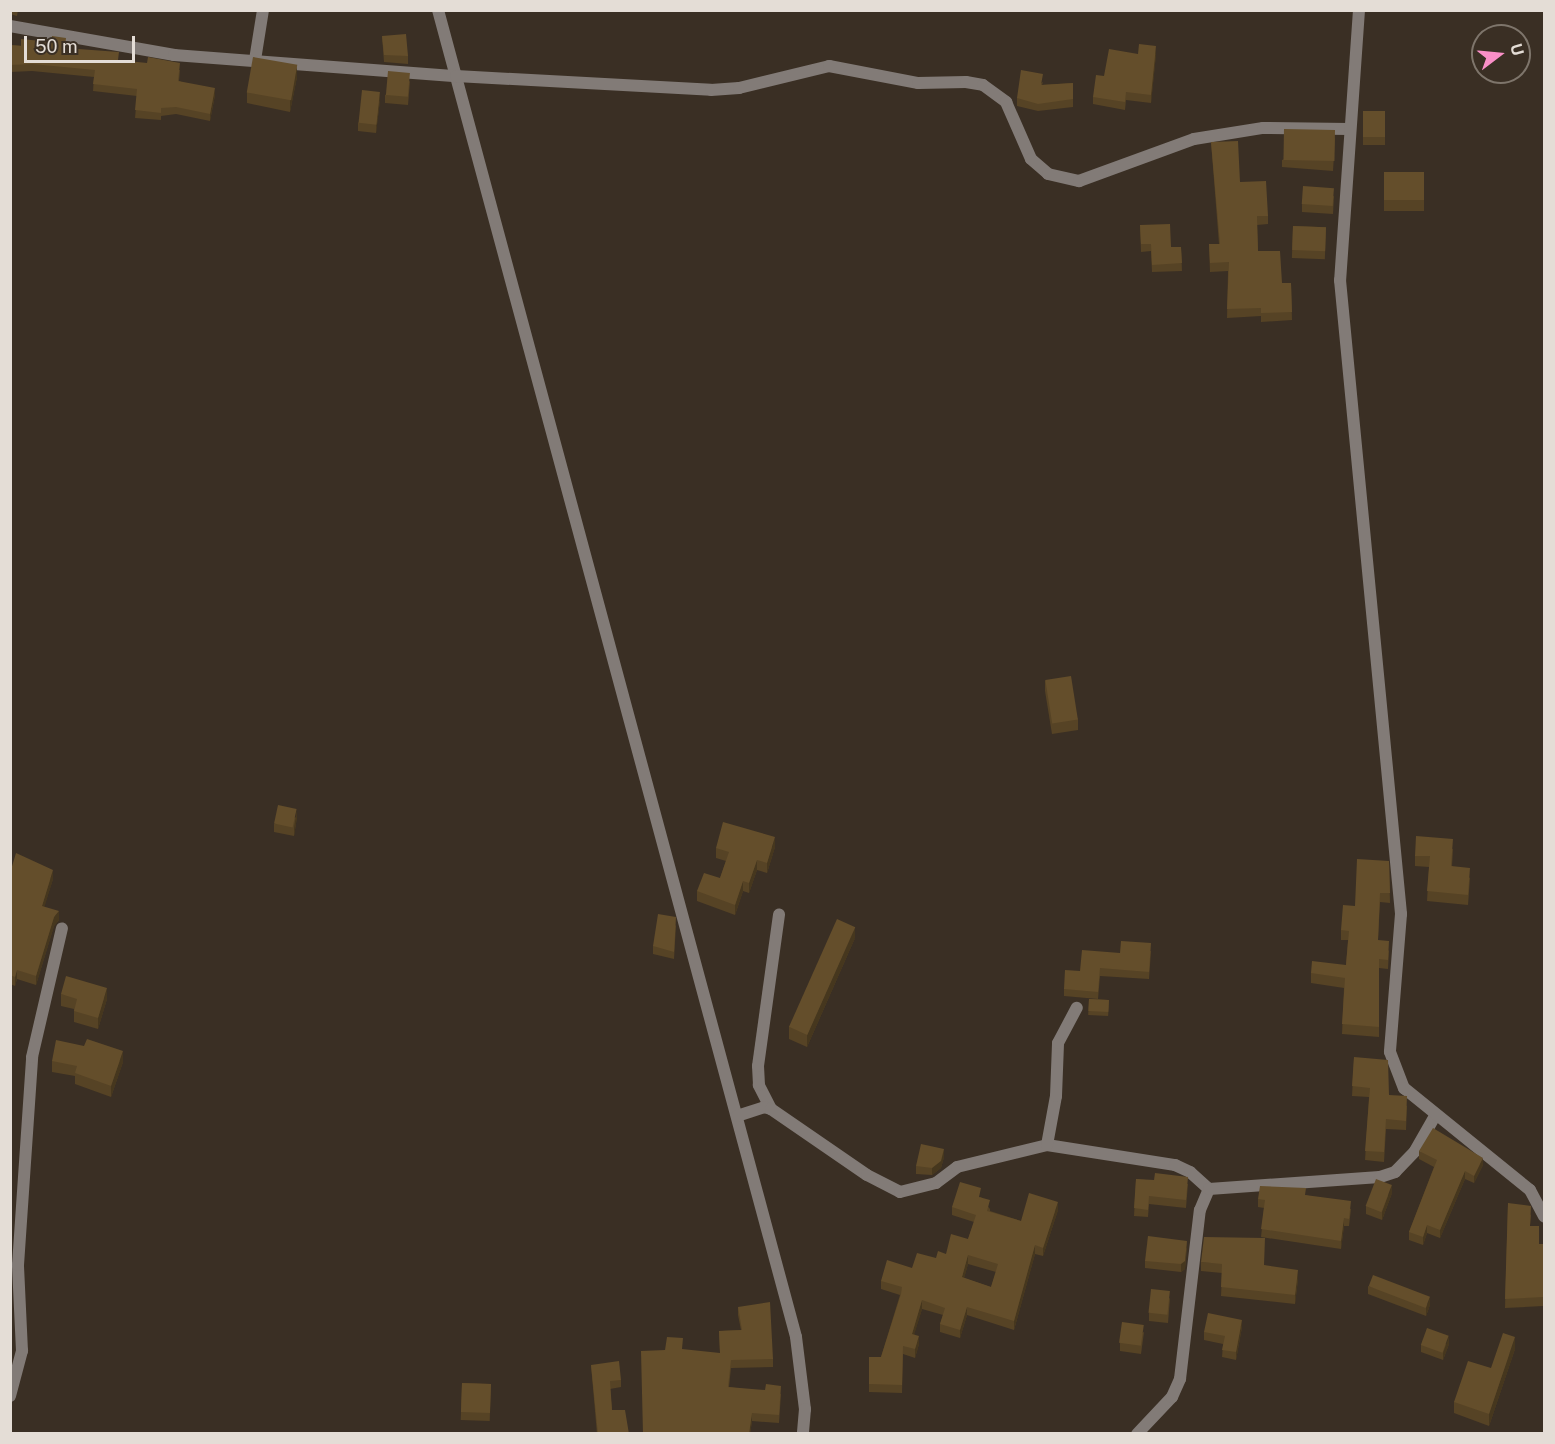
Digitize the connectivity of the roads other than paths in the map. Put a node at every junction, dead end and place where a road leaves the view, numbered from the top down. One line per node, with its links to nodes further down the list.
1 (263, 10): 5 (street)
2 (438, 10): 6 (street)
3 (1359, 10): 7 (street)
4 (10, 26): 5 (street)
5 (255, 60): 6 (street)
6 (456, 76): 7 (street); 12 (street)
7 (1349, 129): 13 (street)
8 (779, 914): 11 (street)
9 (62, 928): 17 (street)
10 (1077, 1008): 14 (street)
11 (771, 1109): 12 (street); 14 (street)
12 (737, 1116): 18 (street)
13 (1435, 1116): 15 (street); 16 (street)
14 (1047, 1145): 15 (street)
15 (1209, 1189): 19 (street)
16 (1545, 1216)
17 (10, 1396)
18 (803, 1434)
19 (1137, 1434)

